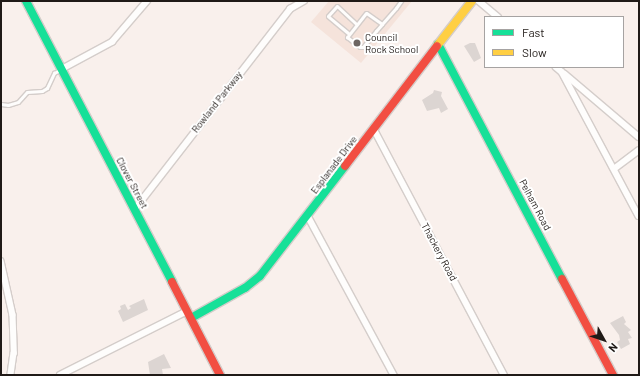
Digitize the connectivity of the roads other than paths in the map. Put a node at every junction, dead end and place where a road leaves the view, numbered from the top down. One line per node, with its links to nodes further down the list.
1 (26, 1): 13 (street, Clover Street)
2 (147, 1): 13 (street)
3 (304, 1): 20 (street, Rowland Parkway)
4 (401, 1): 9 (lane)
5 (472, 1): 11 (street, Esplanade Drive)
6 (479, 1): 7 (street)
7 (497, 16)
8 (356, 24): 9 (lane); 10 (lane); 10 (lane)
9 (382, 24): 10 (lane)
10 (348, 33)
11 (438, 44): 16 (street, Esplanade Drive); 31 (street, Pelham Road)
12 (557, 68): 14 (street)
13 (62, 69): 15 (lane); 20 (street, Clover Street)
14 (562, 72): 17 (street); 19 (street)
15 (1, 104)
16 (374, 129): 21 (street, Esplanade Drive); 30 (street, Thackery Road)
17 (639, 138)
18 (639, 150): 19 (street)
19 (614, 169): 22 (street)
20 (135, 209): 24 (street, Clover Street)
21 (308, 216): 25 (street, Esplanade Drive); 29 (street)
22 (639, 216)
23 (1, 261): 26 (street)
24 (187, 311): 25 (street, Clover Street); 27 (street)
25 (191, 318): 28 (street, Clover Street)
26 (11, 375)
27 (60, 375)
28 (220, 375)
29 (394, 375)
30 (504, 375)
31 (613, 375)

